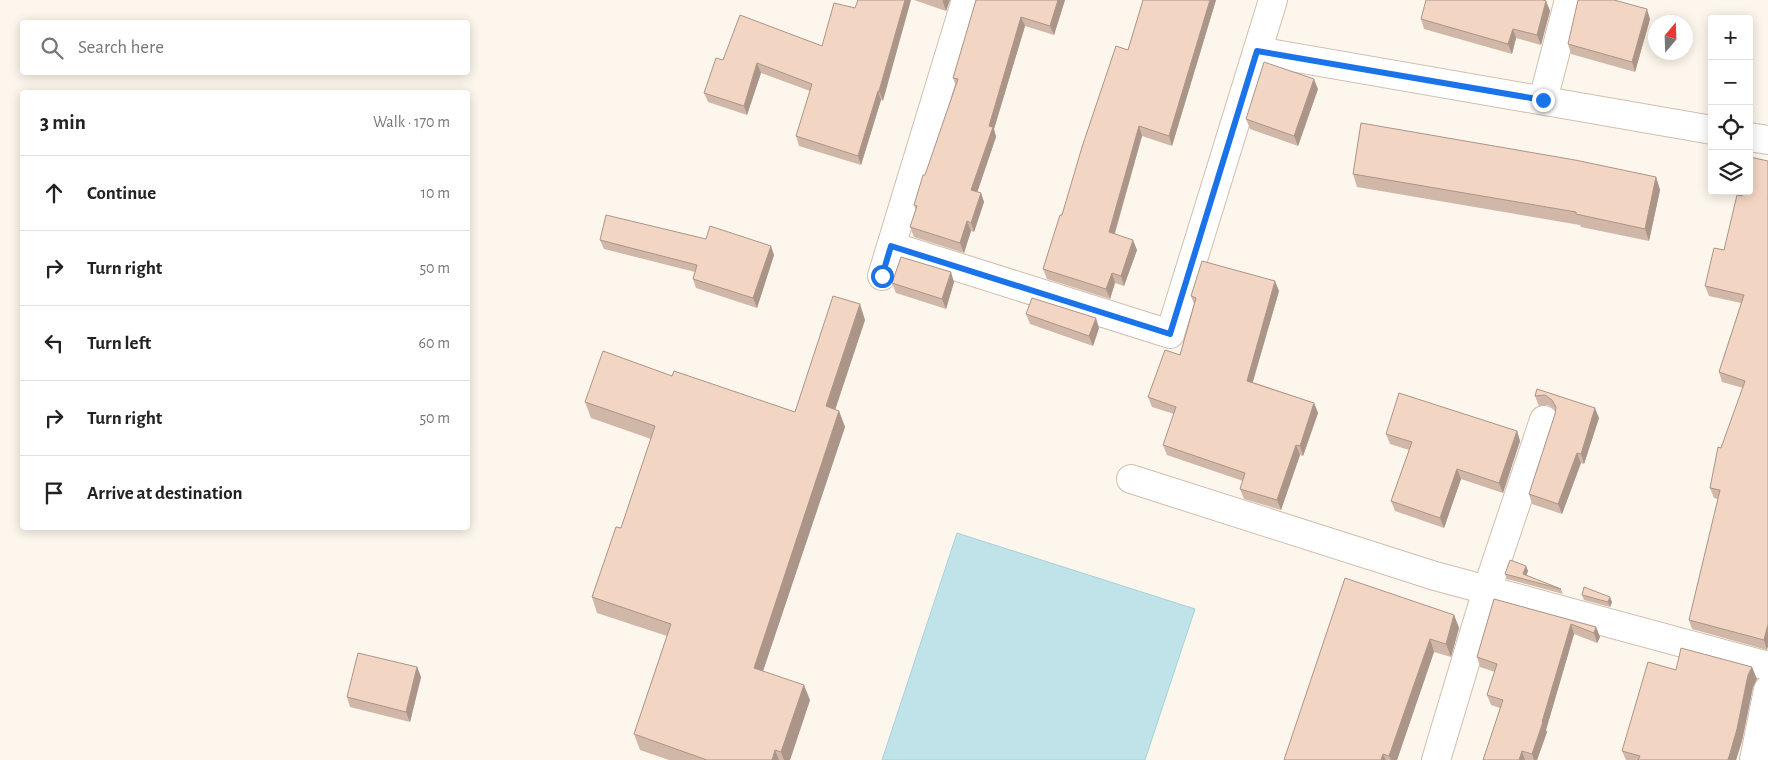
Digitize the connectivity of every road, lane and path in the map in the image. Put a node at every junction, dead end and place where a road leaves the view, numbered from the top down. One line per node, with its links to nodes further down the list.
1 (966, 0): 9 (street)
2 (1273, 0): 4 (street)
3 (1569, 0): 5 (street)
4 (1257, 51): 5 (street); 9 (street)
5 (1543, 100): 6 (street)
6 (1708, 129)
7 (1753, 138): 8 (street)
8 (1768, 140)
9 (891, 246): 10 (street)
10 (882, 276)
11 (1544, 420): 13 (street)
12 (1131, 479): 13 (street)
13 (1487, 590): 14 (street); 16 (street)
14 (1768, 666)
15 (1768, 690): 17 (street)
16 (1436, 760)
17 (1754, 760)

